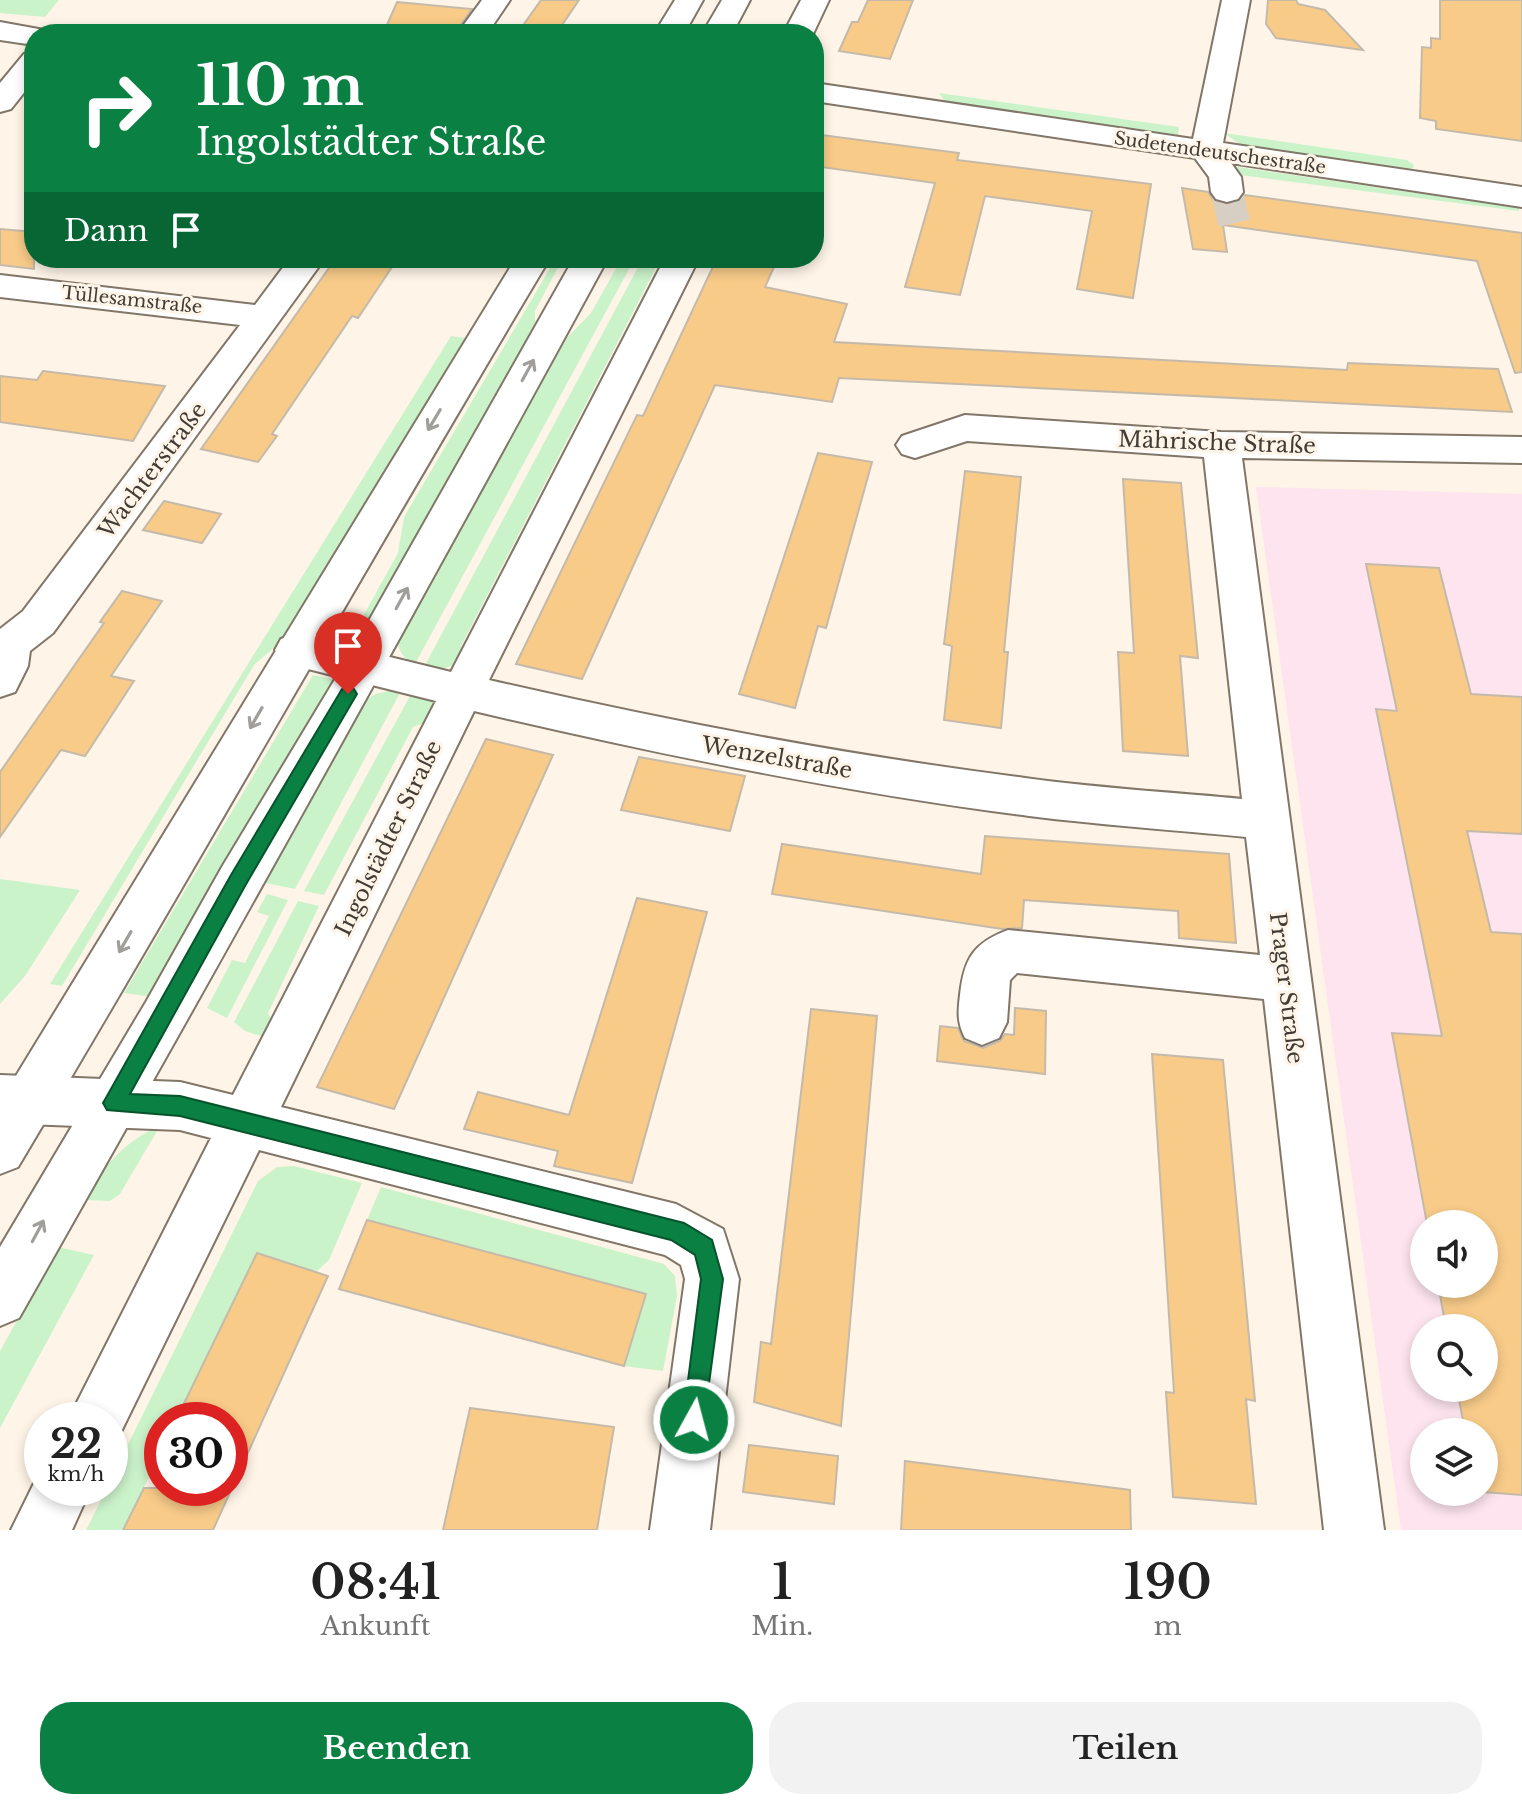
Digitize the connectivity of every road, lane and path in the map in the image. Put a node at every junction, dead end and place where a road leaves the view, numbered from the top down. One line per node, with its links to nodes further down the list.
1 (496, 0): 6 (street)
2 (689, 0): 7 (street)
3 (736, 0): 8 (street)
4 (815, 0): 9 (street)
5 (1236, 0): 17 (street)
6 (479, 24)
7 (675, 24)
8 (723, 24)
9 (803, 24)
10 (0, 31): 11 (street)
11 (24, 35)
12 (24, 73): 14 (street)
13 (824, 94): 16 (street, Sudetendeutschestraße)
14 (0, 103)
15 (824, 108): 16 (street, Sudetendeutschestraße)
16 (918, 110): 17 (street, Sudetendeutschestraße)
17 (1206, 151): 18 (street); 19 (street, Sudetendeutschestraße)
18 (1227, 192)
19 (1522, 197)
20 (301, 268): 25 (street, Wachterstraße)
21 (527, 268): 29 (street, one-way to 29)
22 (585, 268): 31 (street, one-way to 22)
23 (677, 268): 32 (street, Ingolstädter Straße)
24 (0, 286): 25 (street, Tüllesamstraße)
25 (264, 318): 30 (street, Wachterstraße)
26 (915, 445): 27 (street, Mährische Straße)
27 (1221, 445): 28 (street, Mährische Straße); 33 (street, Prager Straße)
28 (1522, 450)
29 (296, 650): 31 (street, Wenzelstraße); 36 (street, one-way to 36)
30 (3, 656)
31 (364, 668): 32 (street, Wenzelstraße); 37 (street)
32 (461, 691): 33 (street, Wenzelstraße); 38 (street, Ingolstädter Straße)
33 (1266, 820): 34 (street, Prager Straße)
34 (1286, 979): 35 (street); 45 (street, Prager Straße)
35 (982, 1022)
36 (15, 1100): 37 (street); 39 (street)
37 (114, 1103): 38 (street); 40 (street, one-way to 37)
38 (247, 1123): 41 (street, Ingolstädter Straße); 44 (street)
39 (0, 1149)
40 (0, 1299)
41 (106, 1402)
42 (53, 1506): 43 (street)
43 (41, 1530)
44 (680, 1530)
45 (1354, 1530)

